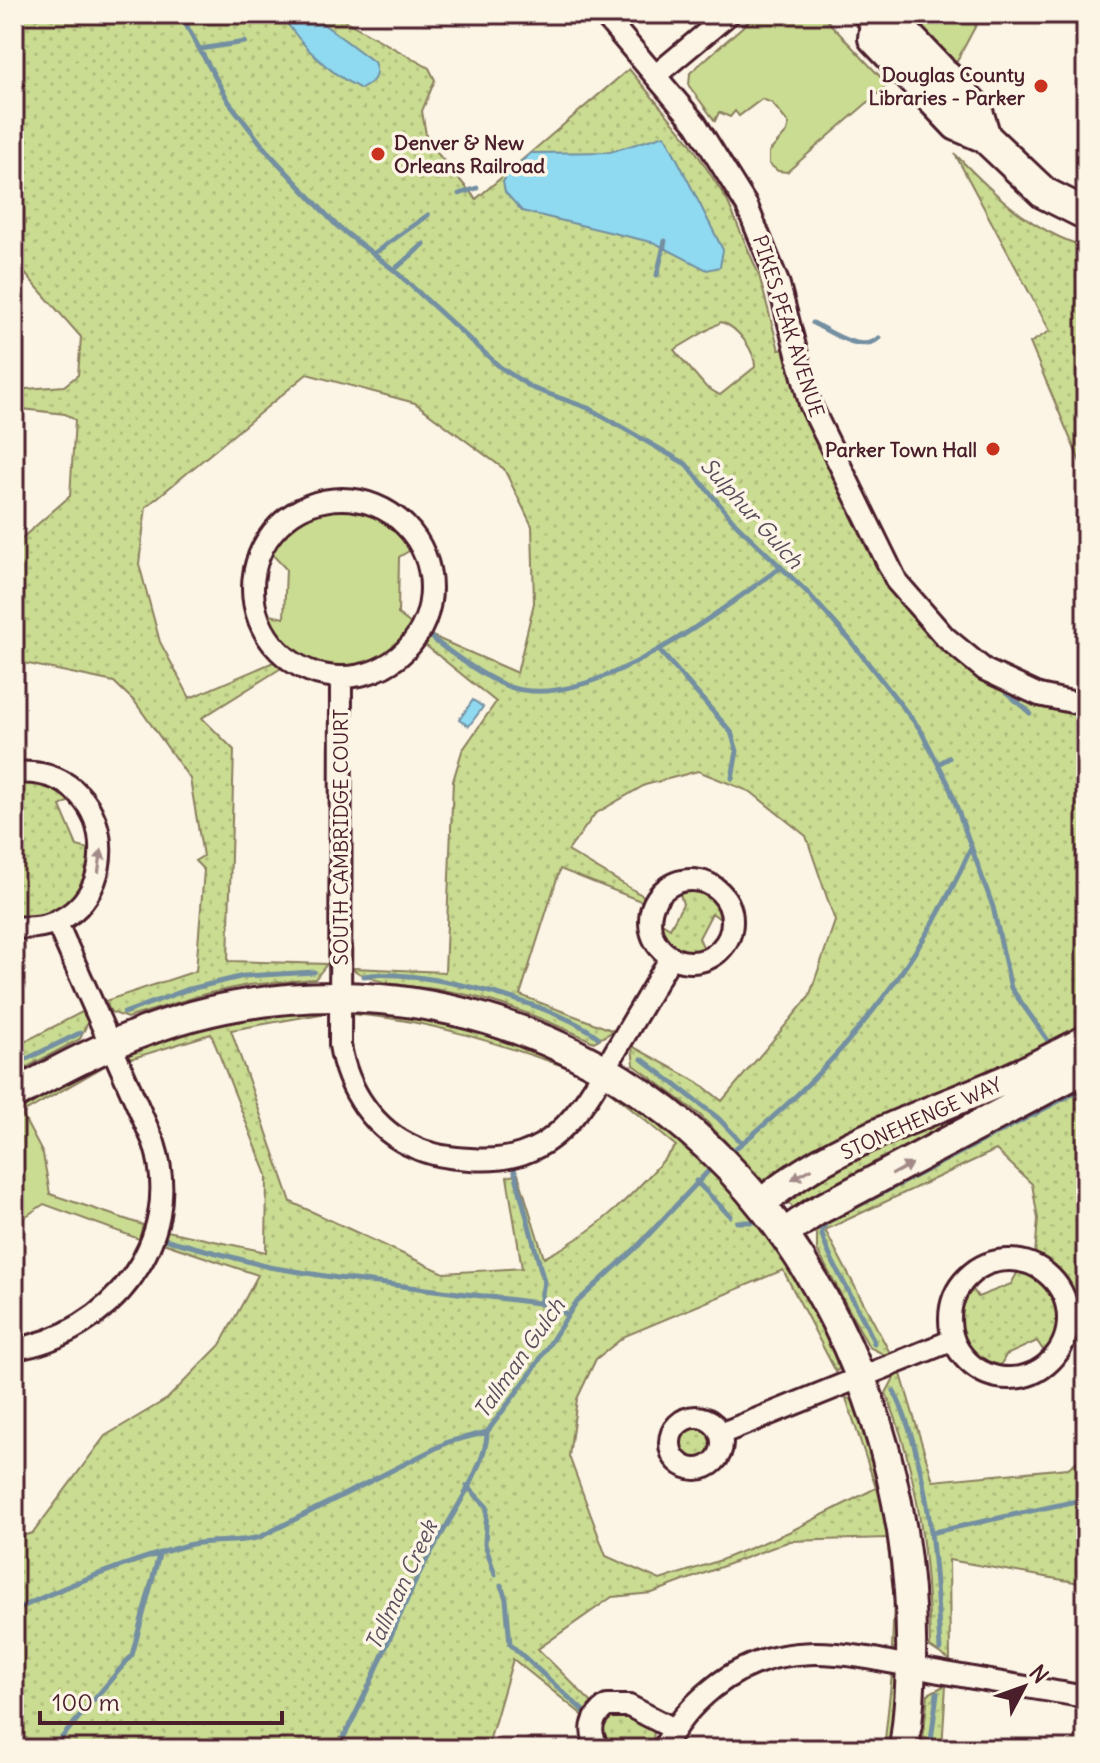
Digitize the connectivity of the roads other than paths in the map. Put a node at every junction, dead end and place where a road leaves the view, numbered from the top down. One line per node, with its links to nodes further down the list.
1 (603, 14): 4 (street, PIKES PEAK AVENUE)
2 (729, 14): 4 (street)
3 (873, 18): 5 (main road)
4 (656, 75): 7 (street, PIKES PEAK AVENUE)
5 (1086, 214)
6 (341, 677): 6 (street); 12 (street, SOUTH CAMBRIDGE COURT)
7 (1086, 705)
8 (14, 773): 9 (street, one-way to 8)
9 (56, 921): 10 (street); 14 (street)
10 (14, 927)
11 (671, 957): 11 (street); 16 (street, SOUTH CAMBRIDGE COURT)
12 (339, 996): 14 (street); 16 (street); 16 (street, SOUTH CAMBRIDGE COURT)
13 (1086, 1040): 17 (street, STONEHENGE WAY)
14 (111, 1045): 18 (street); 22 (street)
15 (1086, 1068): 17 (street, STONEHENGE WAY)
16 (605, 1069): 19 (street)
17 (1032, 1081): 19 (street, STONEHENGE WAY, one-way to 19); 20 (street, STONEHENGE WAY, one-way to 17)
18 (14, 1095)
19 (754, 1196): 20 (street)
20 (785, 1233): 23 (street)
21 (953, 1340): 21 (street); 23 (street)
22 (14, 1349)
23 (861, 1377): 24 (street); 25 (street)
24 (720, 1434)
25 (911, 1666): 26 (street); 27 (street); 30 (street)
26 (1086, 1697)
27 (674, 1729): 28 (street); 29 (street)
28 (600, 1749)
29 (663, 1749)
30 (904, 1749)

